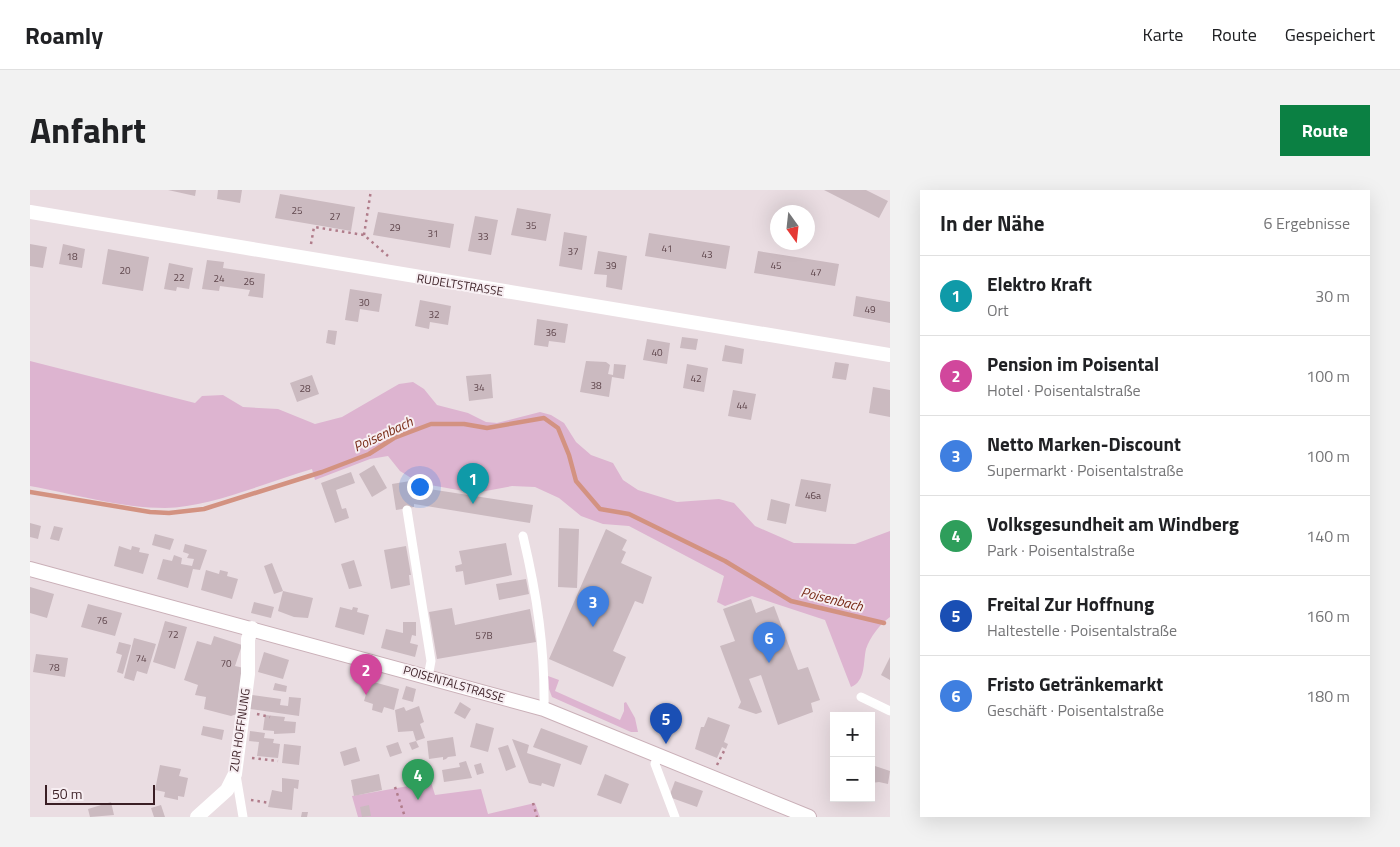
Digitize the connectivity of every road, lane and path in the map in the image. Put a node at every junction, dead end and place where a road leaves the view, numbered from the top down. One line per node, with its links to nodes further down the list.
1 (371, 190): 3 (path)
2 (30, 212): 5 (street, RUDELTSTRASSE)
3 (364, 236): 4 (path); 5 (path)
4 (312, 237)
5 (392, 274): 6 (street, RUDELTSTRASSE)
6 (890, 355)
7 (407, 510): 11 (lane)
8 (523, 536): 13 (lane)
9 (30, 570): 10 (street, POISENTALSTRASSE)
10 (252, 628): 11 (street, POISENTALSTRASSE); 19 (street, ZUR HOFFNUNG)
11 (428, 677): 13 (street, POISENTALSTRASSE)
12 (861, 697): 14 (lane)
13 (544, 709): 18 (street, POISENTALSTRASSE)
14 (890, 711)
15 (263, 716): 16 (path)
16 (270, 717)
17 (724, 751): 21 (path)
18 (658, 755): 31 (lane); 32 (street, POISENTALSTRASSE)
19 (238, 756): 20 (path); 22 (street, ZUR HOFFNUNG)
20 (278, 761)
21 (716, 767)
22 (235, 774): 27 (street, ZUR HOFFNUNG); 28 (lane)
23 (395, 787): 29 (path)
24 (253, 800): 25 (path)
25 (270, 803)
26 (533, 804): 30 (path)
27 (197, 817)
28 (243, 817)
29 (406, 817)
30 (537, 817)
31 (675, 817)
32 (809, 817)

